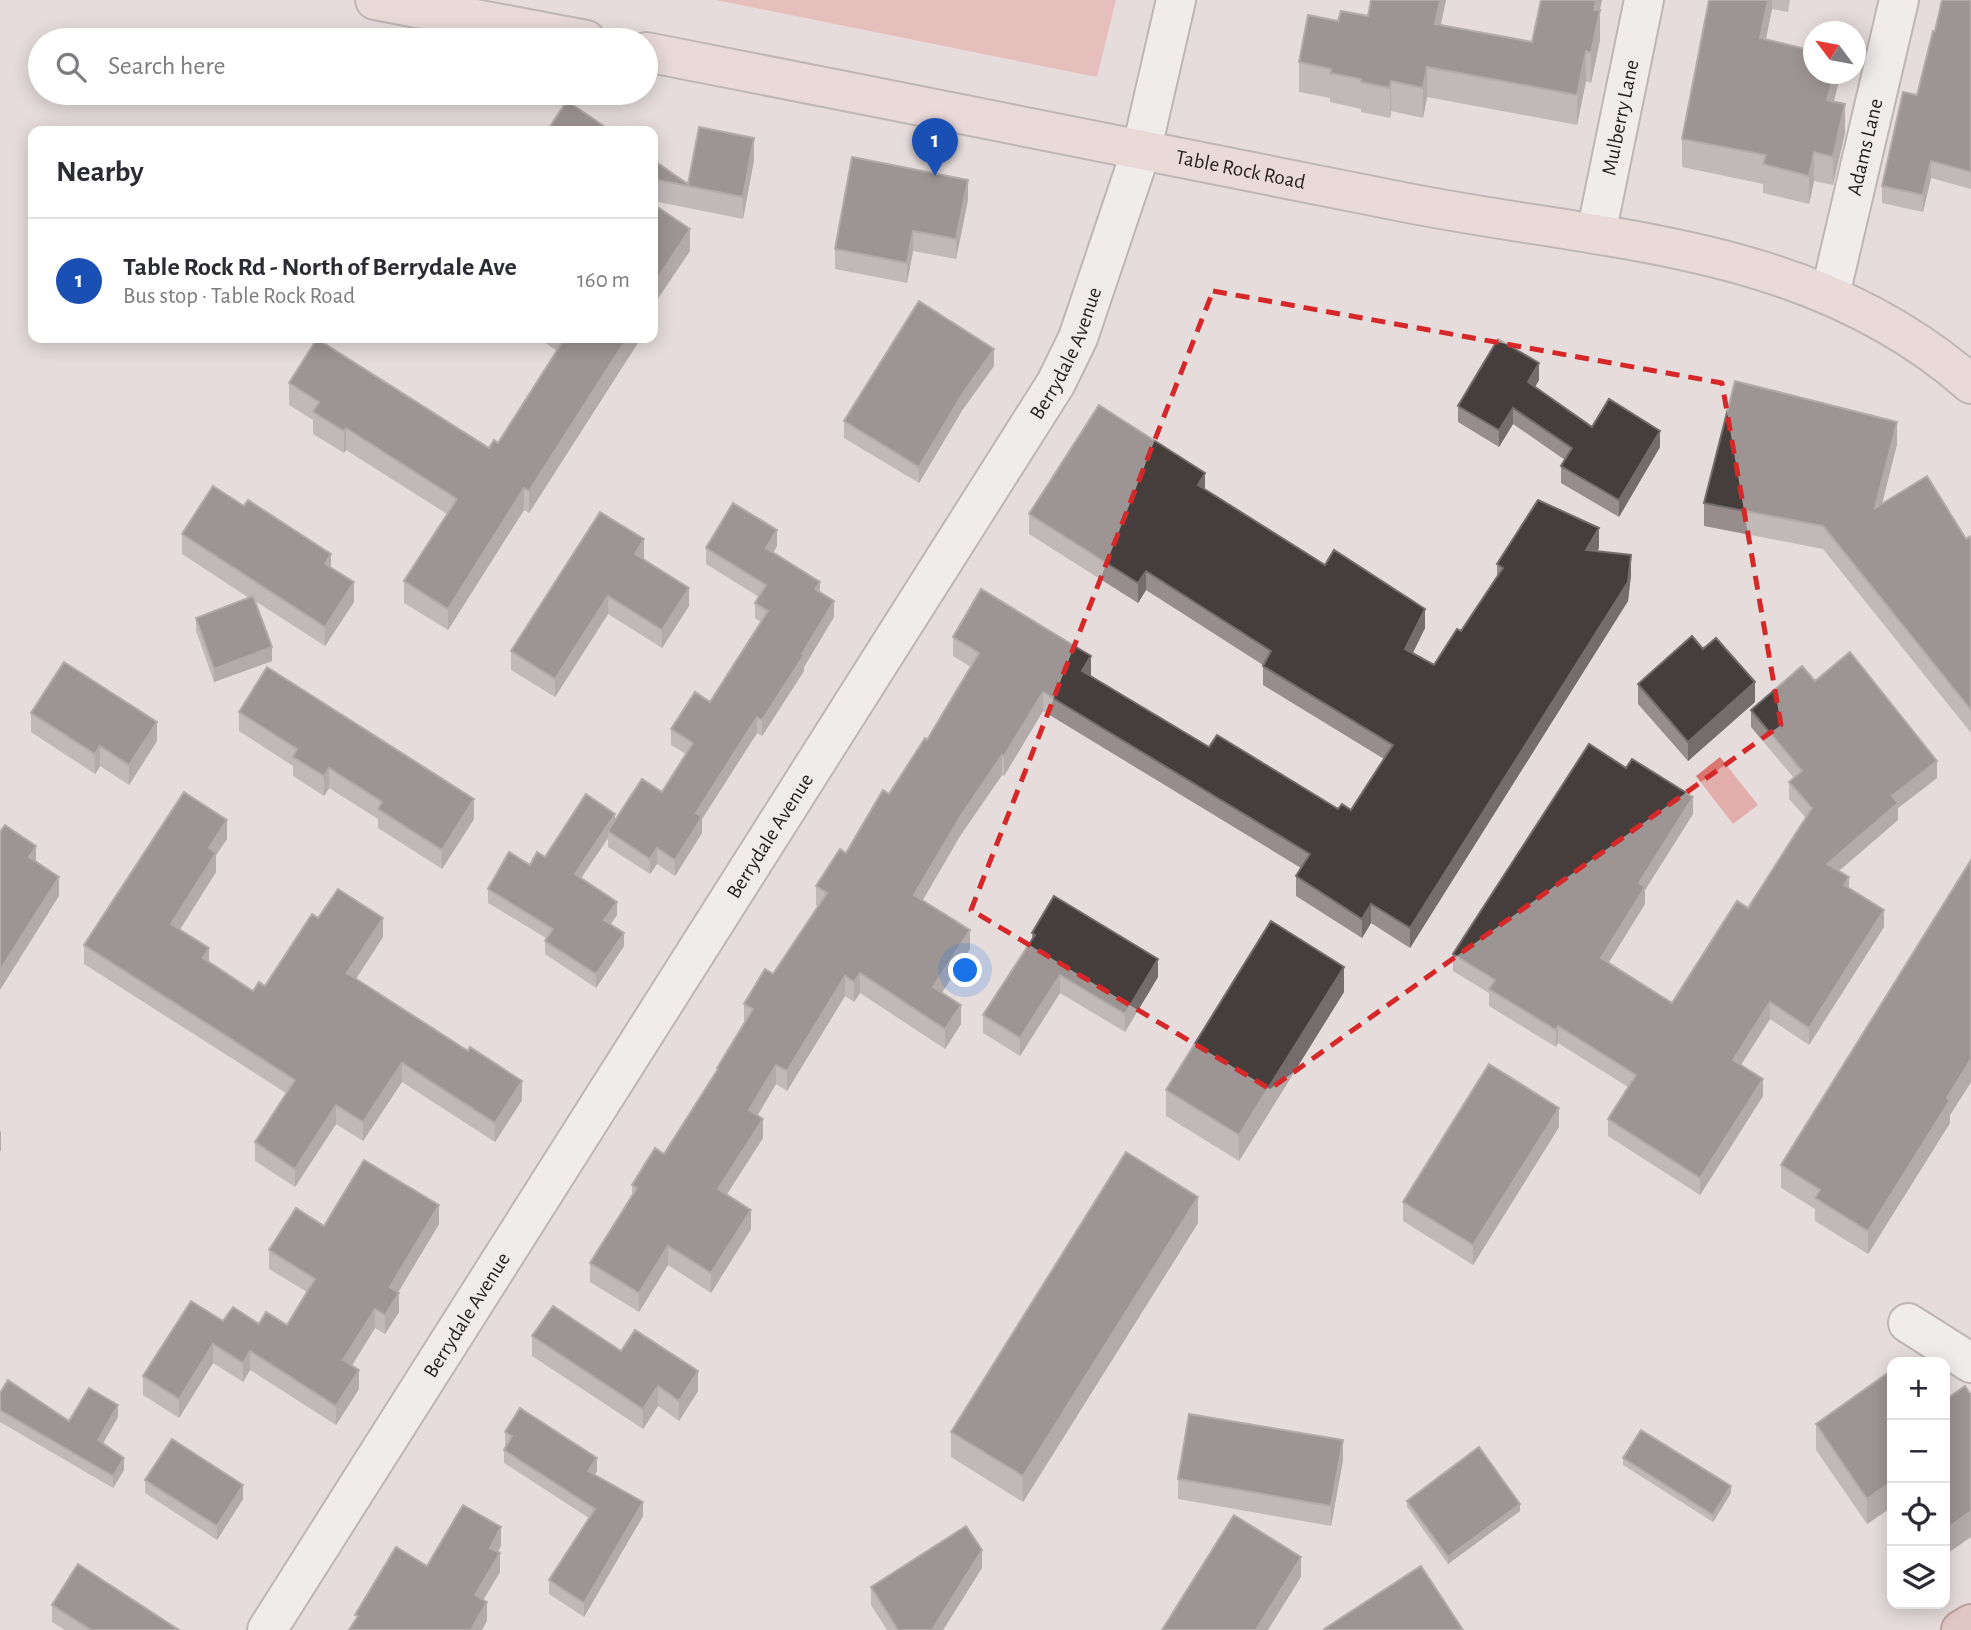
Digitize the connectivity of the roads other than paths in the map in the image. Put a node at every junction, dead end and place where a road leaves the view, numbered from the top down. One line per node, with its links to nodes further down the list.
1 (375, 0): 5 (main road)
2 (1176, 0): 7 (street, Berrydale Avenue)
3 (1644, 0): 8 (street, Mulberry Lane)
4 (1899, 0): 9 (street, Adams Lane)
5 (523, 28)
6 (658, 54): 7 (main road, Table Rock Road)
7 (1142, 148): 8 (main road, Table Rock Road); 14 (street, Berrydale Avenue)
8 (1596, 234): 9 (main road, Table Rock Road)
9 (1830, 295): 10 (main road, Table Rock Road)
10 (1971, 384)
11 (1908, 1323): 12 (street)
12 (1971, 1363)
13 (1971, 1624): 15 (main road)
14 (267, 1630)
15 (1961, 1630)

